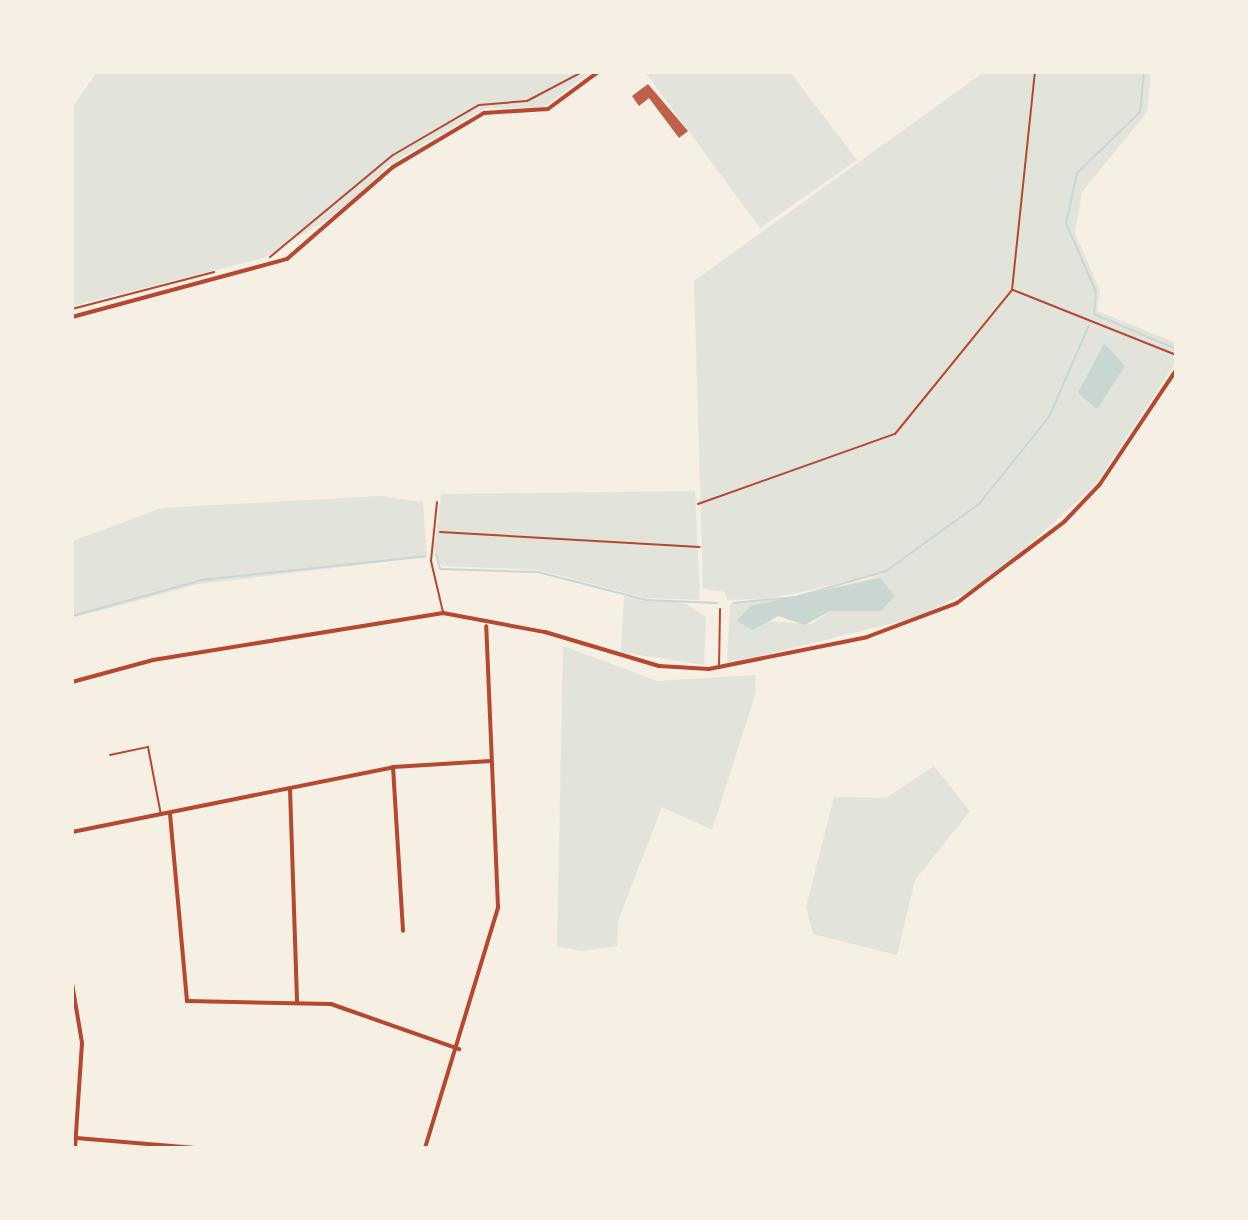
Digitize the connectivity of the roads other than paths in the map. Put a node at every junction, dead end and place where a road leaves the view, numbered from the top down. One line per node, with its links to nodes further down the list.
1 (598, 72): 2 (street)
2 (72, 317)
3 (1176, 370): 8 (street)
4 (437, 502): 6 (lane)
5 (720, 609): 8 (lane)
6 (443, 613): 7 (street); 9 (street)
7 (486, 626): 8 (street); 11 (street)
8 (719, 669)
9 (72, 682)
10 (110, 755): 15 (lane)
11 (492, 761): 12 (street); 21 (street)
12 (393, 767): 13 (street); 17 (street)
13 (290, 789): 14 (street); 20 (street)
14 (170, 814): 15 (street); 20 (street)
15 (161, 816): 16 (street)
16 (72, 832)
17 (403, 931)
18 (72, 983): 19 (street)
19 (74, 996): 22 (street)
20 (297, 1001): 21 (street)
21 (459, 1049): 25 (street)
22 (76, 1138): 23 (street); 24 (street)
23 (75, 1148)
24 (196, 1148)
25 (425, 1148)

